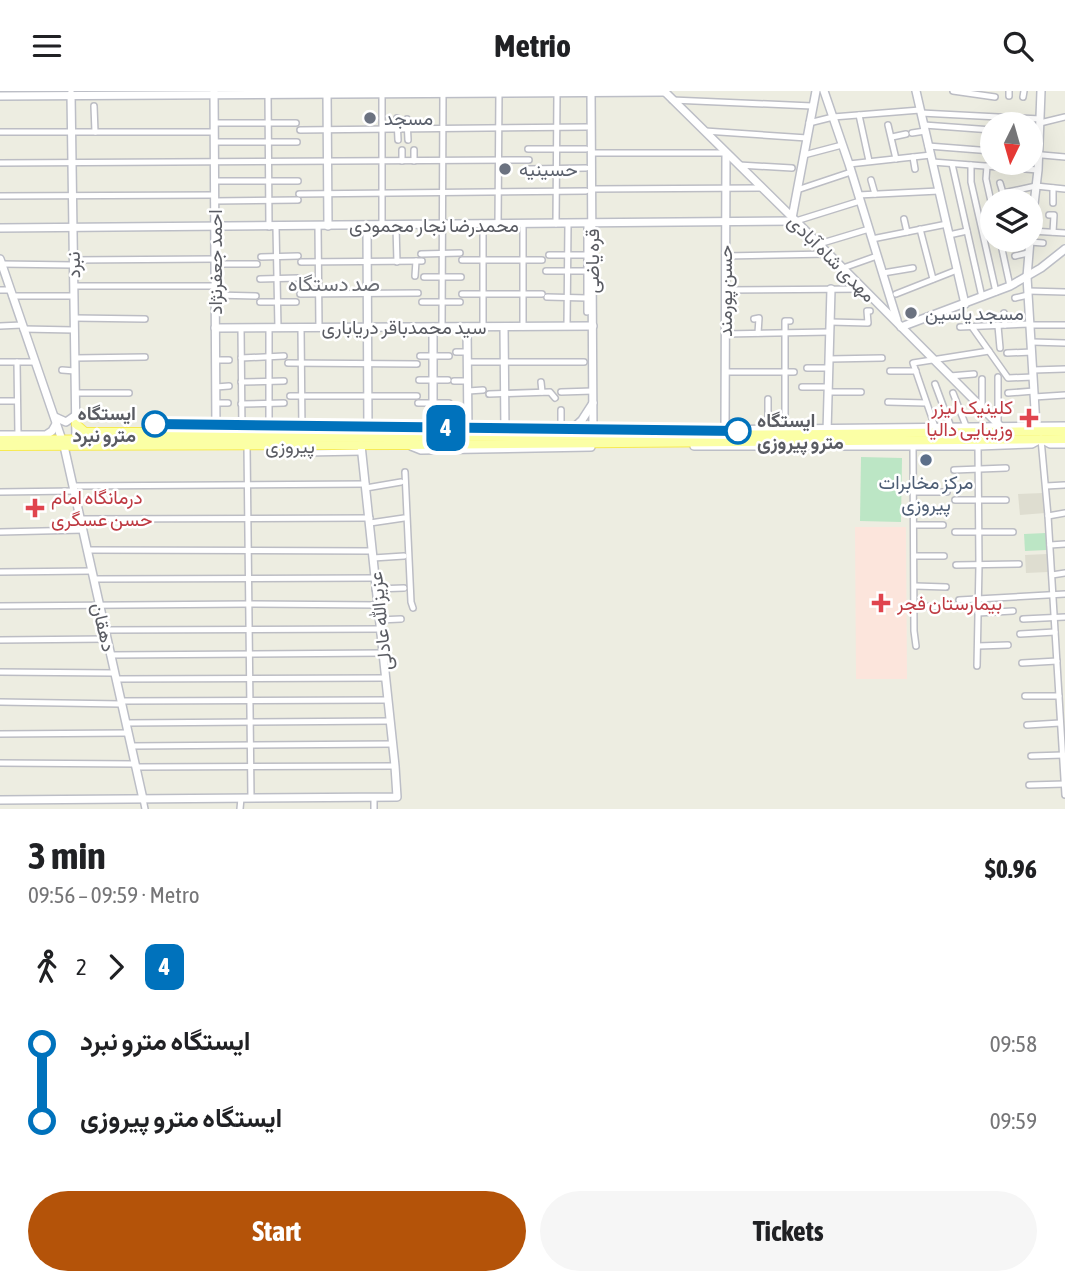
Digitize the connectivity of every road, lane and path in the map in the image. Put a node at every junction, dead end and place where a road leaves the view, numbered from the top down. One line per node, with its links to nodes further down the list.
1 (816, 91): 21 (street)
2 (824, 91): 28 (street)
3 (916, 91): 24 (street)
4 (953, 91): 17 (street)
5 (1041, 91): 25 (street)
6 (382, 92): 13 (street); 16 (street); 22 (street)
7 (499, 92): 13 (street); 14 (street); 41 (street)
8 (591, 92): 9 (street); 14 (street); 67 (street, قره یاضی)
9 (646, 92): 10 (street)
10 (664, 92): 19 (street, مهدی شاه آبادی)
11 (71, 93): 12 (street); 18 (street); 49 (street, نبرد)
12 (214, 93): 15 (street); 38 (street, احمد جعفرنژاد)
13 (443, 93): 40 (street)
14 (557, 93): 36 (street)
15 (268, 94): 16 (street); 33 (street)
16 (327, 94): 43 (street)
17 (991, 95)
18 (0, 96)
19 (673, 100): 21 (street); 47 (street, مهدی شاه آبادی)
20 (94, 106): 50 (street)
21 (812, 106): 34 (street)
22 (382, 111): 23 (street); 44 (street)
23 (392, 111)
24 (920, 111): 26 (street); 27 (street); 42 (street)
25 (1040, 112)
26 (859, 115): 28 (street); 84 (street)
27 (980, 116)
28 (833, 117): 34 (street); 60 (street)
29 (1065, 117): 32 (street)
30 (397, 118): 45 (street)
31 (407, 119): 39 (street)
32 (1043, 121)
33 (268, 123): 38 (street); 43 (street); 56 (street)
34 (809, 123): 52 (street)
35 (888, 125): 51 (street)
36 (557, 127): 37 (street); 41 (street); 63 (street)
37 (587, 127)
38 (214, 128): 50 (street); 55 (street, احمد جعفرنژاد)
39 (407, 128): 40 (street); 45 (street); 54 (street)
40 (443, 128): 41 (street); 76 (street)
41 (499, 128): 77 (street)
42 (924, 128): 46 (street); 51 (street); 61 (street)
43 (327, 129): 44 (street); 79 (street)
44 (382, 129): 45 (street); 58 (street)
45 (397, 129): 53 (street)
46 (980, 130)
47 (704, 131): 52 (street); 69 (street, مهدی شاه آبادی)
48 (0, 132): 49 (street)
49 (71, 132): 50 (street); 88 (street, نبرد)
50 (95, 132)
51 (892, 137): 74 (street)
52 (807, 138): 70 (street)
53 (398, 140)
54 (408, 140)
55 (214, 142): 56 (street); 85 (street, احمد جعفرنژاد)
56 (268, 142): 57 (street); 86 (street)
57 (297, 142)
58 (382, 145): 59 (street); 81 (street)
59 (391, 145)
60 (842, 145): 70 (street); 89 (street)
61 (928, 146): 66 (street); 75 (street)
62 (528, 149): 63 (street)
63 (557, 149): 67 (street); 94 (street)
64 (402, 150): 82 (street)
65 (414, 150): 83 (street)
66 (980, 150)
67 (589, 151): 69 (street); 111 (street, قره یاضی)
68 (351, 153): 80 (street)
69 (726, 153): 91 (street, مهدی شاه آبادی); 107 (street, حسن پورمند)
70 (804, 155): 96 (street)
71 (1043, 155): 73 (street)
72 (913, 157): 74 (street); 75 (street); 98 (street)
73 (1065, 157)
74 (896, 159): 84 (street)
75 (932, 159): 90 (street); 114 (street)
76 (443, 160): 77 (street); 83 (street); 118 (street)
77 (498, 160): 78 (street); 115 (street)
78 (529, 160)
79 (327, 161): 80 (street); 86 (street); 119 (street)
80 (351, 161): 81 (street)
81 (382, 161): 82 (street); 117 (street)
82 (402, 161): 83 (street)
83 (414, 161)
84 (869, 161): 89 (street)
85 (214, 162): 86 (street); 88 (street); 102 (street, احمد جعفرنژاد)
86 (268, 162): 103 (street)
87 (0, 163): 88 (street)
88 (72, 163): 121 (street, نبرد)
89 (849, 164): 99 (street)
90 (952, 164): 92 (street); 150 (street)
91 (738, 165): 96 (street); 108 (street, مهدی شاه آبادی)
92 (971, 165): 93 (street); 207 (street)
93 (980, 166)
94 (556, 168): 95 (street); 97 (street); 116 (street)
95 (586, 168)
96 (796, 168): 112 (street)
97 (528, 169)
98 (915, 169)
99 (851, 172): 112 (street); 124 (street)
100 (1037, 175): 106 (street)
101 (871, 180): 120 (street)
102 (214, 181): 103 (street); 123 (street, احمد جعفرنژاد)
103 (268, 181): 104 (street); 125 (street)
104 (298, 181)
105 (1000, 183): 106 (street)
106 (1036, 186): 109 (street); 110 (street)
107 (726, 188): 108 (street); 111 (street); 130 (street, حسن پورمند)
108 (761, 188): 128 (street, مهدی شاه آبادی)
109 (1053, 188): 113 (street); 126 (street)
110 (1035, 189)
111 (589, 190): 116 (street); 133 (street, قره یاضی)
112 (797, 190): 128 (street)
113 (1065, 190)
114 (939, 191): 120 (street); 134 (street)
115 (498, 192): 116 (street); 118 (street); 137 (street)
116 (556, 192): 131 (street)
117 (382, 193): 118 (street); 119 (street); 142 (street)
118 (442, 193): 135 (street)
119 (327, 194): 125 (street); 140 (street)
120 (875, 194): 124 (street)
121 (72, 195): 122 (street); 123 (street); 147 (street, نبرد)
122 (0, 196)
123 (214, 198): 125 (street); 144 (street, احمد جعفرنژاد)
124 (859, 198): 128 (street); 148 (street)
125 (268, 200): 145 (street)
126 (1053, 203)
127 (1043, 215): 154 (street)
128 (794, 219): 130 (street, محمدرضا نجار محمودی); 157 (street, مهدی شاه آبادی)
129 (904, 219): 153 (street)
130 (726, 223): 133 (street, محمدرضا نجار محمودی); 168 (street, حسن پورمند)
131 (556, 224): 132 (street, محمدرضا نجار محمودی); 138 (street, محمدرضا نجار محمودی)
132 (568, 224): 133 (street, محمدرضا نجار محمودی); 165 (street)
133 (589, 224): 166 (street); 245 (street, قره یاضی)
134 (947, 224): 149 (street); 155 (street)
135 (442, 225): 136 (street, محمدرضا نجار محمودی); 143 (street, محمدرضا نجار محمودی); 162 (street)
136 (483, 225): 137 (street, محمدرضا نجار محمودی); 174 (street)
137 (498, 225): 138 (street, محمدرضا نجار محمودی)
138 (523, 225): 175 (street)
139 (318, 226): 140 (street, محمدرضا نجار محمودی); 145 (street, محمدرضا نجار محمودی); 181 (street)
140 (328, 226): 141 (street, محمدرضا نجار محمودی)
141 (367, 226): 142 (street, محمدرضا نجار محمودی); 182 (street, عزیزالله عادلی)
142 (382, 226): 143 (street, محمدرضا نجار محمودی)
143 (396, 226): 177 (street)
144 (215, 227): 145 (street, محمدرضا نجار محمودی); 147 (street, محمدرضا نجار محمودی); 180 (street, احمد جعفرنژاد)
145 (273, 227): 167 (street)
146 (0, 228): 147 (street, محمدرضا نجار محمودی)
147 (73, 228): 179 (street, نبرد)
148 (869, 229): 156 (street); 157 (street)
149 (920, 229): 153 (street); 199 (street)
150 (967, 231): 155 (street); 223 (street)
151 (1043, 231): 154 (street)
152 (1065, 231): 154 (street)
153 (907, 232): 156 (street)
154 (1053, 232)
155 (949, 235): 186 (street)
156 (872, 239): 169 (street)
157 (819, 244): 163 (street, مهدی شاه آبادی)
158 (1065, 249): 194 (street)
159 (1003, 252): 202 (street)
160 (460, 253): 162 (street)
161 (1028, 253): 170 (street); 194 (street)
162 (442, 254): 172 (street); 192 (street)
163 (829, 254): 168 (street); 184 (street, مهدی شاه آبادی)
164 (549, 255): 165 (street)
165 (568, 255): 166 (street); 188 (street)
166 (587, 255): 189 (street)
167 (277, 256): 171 (street); 181 (street); 198 (street)
168 (725, 256): 206 (street, حسن پورمند)
169 (877, 256): 184 (street); 190 (street)
170 (1015, 256)
171 (261, 257)
172 (420, 259): 177 (street); 191 (street)
173 (462, 260): 174 (street)
174 (483, 260): 175 (street); 216 (street)
175 (523, 260): 176 (street); 217 (street)
176 (541, 260)
177 (397, 261): 182 (street)
178 (1, 262): 179 (street); 209 (street, دهقان)
179 (73, 262): 180 (street); 200 (street, نبرد)
180 (215, 262): 183 (street); 201 (street, احمد جعفرنژاد)
181 (318, 262): 182 (street); 213 (street)
182 (367, 262): 214 (street, عزیزالله عادلی)
183 (257, 264)
184 (843, 268): 204 (street, مهدی شاه آبادی)
185 (913, 268): 190 (street)
186 (957, 270): 199 (street); 230 (street)
187 (547, 271): 188 (street)
188 (568, 271): 189 (street); 221 (street)
189 (587, 271): 222 (street)
190 (883, 273): 240 (street)
191 (415, 275)
192 (442, 277): 193 (street); 196 (street); 228 (street)
193 (461, 277)
194 (1027, 277): 202 (street); 211 (street)
195 (298, 278): 198 (street)
196 (424, 278)
197 (260, 279): 198 (street)
198 (277, 279): 225 (street)
199 (933, 279): 218 (street)
200 (74, 286): 201 (street); 220 (street, نبرد)
201 (215, 286): 219 (street, احمد جعفرنژاد)
202 (1010, 286): 207 (street)
203 (831, 289): 204 (street); 206 (street); 238 (street)
204 (864, 289): 240 (street, مهدی شاه آبادی)
205 (0, 290): 209 (street)
206 (725, 290): 265 (street, حسن پورمند)
207 (996, 292): 223 (street)
208 (1065, 292): 211 (street)
209 (11, 293): 220 (street); 246 (street, دهقان)
210 (418, 293): 214 (street)
211 (1028, 293): 224 (street); 242 (street)
212 (300, 294): 213 (street)
213 (319, 294): 214 (street); 260 (street)
214 (368, 294): 247 (street, عزیزالله عادلی)
215 (462, 294): 216 (street)
216 (483, 294): 217 (street); 251 (street)
217 (523, 294): 221 (street); 253 (street)
218 (896, 294)
219 (215, 295): 225 (street); 256 (street, احمد جعفرنژاد)
220 (74, 296): 234 (street, نبرد)
221 (567, 297): 222 (street); 244 (street)
222 (587, 297): 232 (street)
223 (982, 297): 230 (street)
224 (1015, 298)
225 (278, 302): 226 (street); 258 (street)
226 (296, 302)
227 (422, 302): 228 (street)
228 (442, 302): 229 (street); 249 (street)
229 (460, 302)
230 (965, 304): 240 (street)
231 (870, 311): 238 (street)
232 (587, 312)
233 (1004, 313): 241 (street)
234 (74, 319): 235 (street); 261 (street, نبرد)
235 (145, 319)
236 (754, 319): 263 (street)
237 (790, 321): 264 (street)
238 (830, 323): 262 (street)
239 (0, 325): 246 (street)
240 (900, 325): 285 (street, مهدی شاه آبادی)
241 (1002, 325): 242 (street); 255 (street); 268 (street)
242 (1031, 325): 243 (street); 266 (street)
243 (1065, 325)
244 (567, 326): 245 (street, سید محمدباقر دریاباری); 253 (street, سید محمدباقر دریاباری)
245 (593, 326): 323 (street, قره یاضی)
246 (23, 327): 261 (street); 288 (street, دهقان)
247 (368, 327): 248 (street, سید محمدباقر دریاباری); 260 (street, سید محمدباقر دریاباری); 293 (street, عزیزالله عادلی)
248 (433, 327): 249 (street, سید محمدباقر دریاباری); 275 (street)
249 (442, 327): 250 (street, سید محمدباقر دریاباری)
250 (467, 327): 251 (street, سید محمدباقر دریاباری); 271 (street)
251 (483, 327): 252 (street, سید محمدباقر دریاباری)
252 (505, 327): 253 (street, سید محمدباقر دریاباری); 290 (street)
253 (523, 327)
254 (960, 327): 255 (street)
255 (972, 327): 269 (street)
256 (215, 328): 257 (street, سید محمدباقر دریاباری); 283 (street, احمد جعفرنژاد)
257 (241, 328): 258 (street, سید محمدباقر دریاباری); 280 (street)
258 (274, 328): 259 (street, سید محمدباقر دریاباری); 278 (street)
259 (301, 328): 260 (street, سید محمدباقر دریاباری); 292 (street)
260 (319, 328)
261 (74, 330): 279 (street, نبرد)
262 (830, 332): 264 (street); 282 (street)
263 (758, 333): 264 (street); 265 (street)
264 (785, 333): 303 (street)
265 (725, 334): 302 (street, حسن پورمند)
266 (1032, 342): 267 (street); 272 (street)
267 (1065, 343)
268 (1000, 348)
269 (989, 351): 285 (street); 305 (street)
270 (456, 352): 271 (street)
271 (467, 352): 289 (street)
272 (1032, 352): 273 (street); 305 (street)
273 (1007, 353)
274 (419, 356): 275 (street)
275 (433, 356): 276 (street); 311 (street)
276 (449, 356)
277 (145, 357): 279 (street)
278 (269, 357): 280 (street); 292 (street); 312 (street)
279 (75, 358): 299 (street, نبرد)
280 (241, 358): 315 (street)
281 (882, 358): 282 (street)
282 (829, 359): 296 (street)
283 (216, 360): 284 (street); 319 (street, احمد جعفرنژاد)
284 (229, 360)
285 (934, 361): 301 (street); 307 (street, مهدی شاه آبادی)
286 (0, 362): 287 (street)
287 (17, 362): 288 (street); 340 (street)
288 (34, 362): 358 (street, دهقان)
289 (467, 362): 290 (street); 314 (street)
290 (505, 362): 291 (street); 331 (street)
291 (584, 362)
292 (301, 363): 293 (street); 335 (street)
293 (368, 363): 294 (street); 336 (street, عزیزالله عادلی)
294 (417, 364)
295 (807, 368): 296 (street)
296 (829, 368): 321 (street)
297 (1065, 369): 305 (street)
298 (62, 370): 299 (street)
299 (75, 371): 326 (street, نبرد)
300 (890, 371): 301 (street)
301 (916, 371): 350 (street)
302 (725, 372): 303 (street); 378 (street, حسن پورمند)
303 (785, 372): 304 (street); 368 (street)
304 (794, 372)
305 (1033, 373): 332 (street)
306 (974, 374): 307 (street)
307 (950, 376): 353 (street, مهدی شاه آبادی)
308 (998, 377): 341 (street)
309 (982, 379): 353 (street)
310 (419, 380): 311 (street)
311 (433, 380): 314 (street); 348 (street)
312 (269, 381): 313 (street); 315 (street); 352 (street)
313 (284, 381)
314 (468, 381): 322 (street)
315 (242, 382): 351 (street)
316 (541, 382): 328 (street)
317 (934, 384): 364 (street)
318 (229, 386): 319 (street)
319 (216, 387): 345 (street, احمد جعفرنژاد)
320 (802, 387): 321 (street)
321 (828, 390): 325 (street); 369 (street)
322 (468, 391): 331 (street); 373 (street)
323 (593, 391): 324 (street); 342 (street, قره یاضی)
324 (561, 392)
325 (861, 392)
326 (75, 393): 327 (street); 357 (street, نبرد)
327 (129, 393)
328 (542, 393): 331 (street); 337 (street)
329 (953, 393): 361 (street)
330 (1008, 393): 332 (street)
331 (505, 394): 374 (street)
332 (1034, 394): 333 (street); 362 (street)
333 (1065, 395)
334 (290, 396): 335 (street)
335 (301, 396): 336 (street); 365 (street)
336 (368, 396): 348 (street); 390 (street, عزیزالله عادلی)
337 (555, 398)
338 (768, 399): 367 (street)
339 (0, 401): 340 (street)
340 (17, 401): 379 (street)
341 (998, 401): 344 (street); 355 (street)
342 (593, 402): 375 (street); 381 (street, قره یاضی)
343 (888, 402): 350 (street)
344 (1007, 402)
345 (216, 403): 346 (street); 380 (street, احمد جعفرنژاد)
346 (228, 403)
347 (284, 403): 352 (street)
348 (433, 403): 349 (street); 372 (street)
349 (449, 403)
350 (926, 403): 363 (street)
351 (241, 404): 352 (street); 377 (street)
352 (269, 404): 371 (street)
353 (982, 408): 360 (street, مهدی شاه آبادی)
354 (561, 410): 375 (street)
355 (998, 412): 356 (street); 360 (street)
356 (1007, 412)
357 (76, 420): 358 (street); 370 (main road); 384 (street, نبرد)
358 (55, 421): 379 (street); 392 (street, دهقان)
359 (289, 424): 365 (street)
360 (999, 425): 361 (street); 362 (street)
361 (965, 426): 364 (street)
362 (1036, 426): 366 (street)
363 (934, 427): 364 (street); 369 (street)
364 (951, 427)
365 (302, 428): 371 (main road); 390 (main road)
366 (1065, 428): 383 (main road, پیروزی)
367 (768, 429): 368 (street); 378 (street)
368 (785, 431): 369 (main road, پیروزی); 378 (main road, پیروزی)
369 (827, 431): 383 (main road, پیروزی)
370 (136, 432): 376 (main road); 385 (main road)
371 (269, 432): 377 (main road)
372 (433, 432): 373 (main road); 390 (main road)
373 (468, 432): 374 (main road)
374 (505, 432): 375 (main road)
375 (565, 432): 381 (main road)
376 (171, 433): 380 (main road); 386 (main road)
377 (242, 433): 380 (main road)
378 (725, 433): 381 (main road, پیروزی)
379 (18, 435): 382 (street)
380 (216, 436): 386 (main road, پیروزی); 389 (main road, پیروزی)
381 (593, 437): 390 (main road, پیروزی); 391 (main road, پیروزی); 394 (main road, پیروزی)
382 (0, 438): 392 (main road, پیروزی)
383 (911, 438): 391 (main road, پیروزی); 393 (main road, پیروزی); 396 (street); 410 (street)
384 (76, 439): 385 (main road, پیروزی); 392 (main road, پیروزی)
385 (146, 439): 386 (main road, پیروزی)
386 (163, 439)
387 (1041, 439): 388 (main road, پیروزی); 393 (main road, پیروزی); 393 (street, پیروزی); 407 (street)
388 (1065, 441)
389 (323, 442): 390 (main road, پیروزی); 395 (main road, پیروزی)
390 (363, 442): 394 (main road, پیروزی); 398 (street); 406 (street, عزیزالله عادلی)
391 (666, 442): 396 (street)
392 (63, 443): 395 (main road, پیروزی); 397 (main road, پیروزی); 408 (street, دهقان)
393 (978, 443): 400 (street)
394 (407, 445): 396 (street)
395 (247, 446): 404 (street)
396 (653, 446)
397 (0, 447)
398 (304, 453)
399 (1006, 468): 400 (street)
400 (978, 469): 401 (street); 413 (street)
401 (954, 470)
402 (405, 472): 459 (street)
403 (401, 482): 406 (street)
404 (247, 485): 406 (street); 408 (street); 419 (street)
405 (1064, 485): 407 (street)
406 (366, 486): 420 (street, عزیزالله عادلی)
407 (1046, 486): 416 (street)
408 (74, 489): 409 (street); 418 (street, دهقان)
409 (0, 492)
410 (914, 492): 411 (street); 421 (street)
411 (947, 492)
412 (955, 500): 413 (street)
413 (978, 500): 414 (street); 426 (street)
414 (1006, 501)
415 (1065, 513): 416 (street)
416 (1048, 516): 429 (street)
417 (404, 518): 420 (street)
418 (80, 519): 419 (street); 423 (street, دهقان)
419 (248, 519): 420 (street); 431 (street)
420 (370, 521): 432 (street, عزیزالله عادلی)
421 (915, 525): 422 (street); 434 (street)
422 (943, 525)
423 (83, 530): 424 (street); 430 (street, دهقان)
424 (0, 532)
425 (955, 532): 426 (street)
426 (978, 532): 427 (street); 438 (street)
427 (1013, 532)
428 (1065, 544): 429 (street)
429 (1050, 545): 442 (street)
430 (87, 550): 431 (street); 441 (street, دهقان)
431 (248, 551): 432 (street); 444 (street)
432 (373, 554): 433 (street); 443 (street, عزیزالله عادلی)
433 (404, 556)
434 (914, 556): 435 (street); 445 (street)
435 (944, 556)
436 (1019, 564): 438 (street)
437 (956, 565): 438 (street)
438 (979, 565): 452 (street)
439 (0, 572): 441 (street)
440 (1065, 573): 442 (street)
441 (93, 575): 444 (street); 455 (street, دهقان)
442 (1052, 575): 449 (street)
443 (375, 578): 444 (street); 448 (street, عزیزالله عادلی)
444 (248, 579): 453 (street)
445 (915, 586): 446 (street); 456 (street)
446 (946, 587)
447 (404, 588): 448 (street)
448 (375, 589): 454 (street, عزیزالله عادلی)
449 (1053, 594): 450 (street); 452 (street); 463 (street)
450 (1065, 594)
451 (959, 600): 452 (street)
452 (978, 600): 461 (street)
453 (249, 604): 454 (street); 455 (street); 469 (street)
454 (377, 605): 466 (street, عزیزالله عادلی)
455 (100, 606): 457 (street); 468 (street, دهقان)
456 (914, 606): 458 (street); 475 (street)
457 (0, 607)
458 (949, 607)
459 (413, 608)
460 (1013, 611): 461 (street)
461 (978, 613): 476 (street)
462 (1065, 617): 463 (street)
463 (1054, 618): 465 (street); 470 (street)
464 (401, 619): 466 (street)
465 (1023, 619)
466 (379, 620): 467 (street, عزیزالله عادلی)
467 (381, 629): 469 (street); 480 (street, عزیزالله عادلی)
468 (105, 630): 469 (street); 472 (street, دهقان)
469 (249, 630): 479 (street)
470 (1055, 632): 471 (street); 477 (street)
471 (1020, 633)
472 (107, 639): 473 (street); 481 (street, دهقان)
473 (0, 640)
474 (1008, 645): 476 (street)
475 (916, 646)
476 (978, 646): 484 (street)
477 (1056, 649): 478 (street); 482 (street)
478 (1065, 649)
479 (249, 653): 480 (street); 481 (street); 487 (street)
480 (383, 653): 488 (street, عزیزالله عادلی)
481 (110, 655): 486 (street, دهقان)
482 (1057, 661): 483 (street); 489 (street)
483 (1022, 663)
484 (977, 666)
485 (0, 672): 486 (street)
486 (115, 676): 487 (street); 496 (street, دهقان)
487 (250, 678): 488 (street); 493 (street)
488 (385, 678): 494 (street, عزیزالله عادلی)
489 (1058, 678): 490 (street); 492 (street)
490 (1065, 678)
491 (1025, 697): 492 (street)
492 (1061, 698): 500 (street)
493 (250, 700): 494 (street); 496 (street); 498 (street)
494 (388, 700): 497 (street, عزیزالله عادلی)
495 (0, 702): 496 (street)
496 (121, 703): 499 (street, دهقان)
497 (390, 721): 498 (street); 505 (street, عزیزالله عادلی)
498 (250, 722): 499 (street); 506 (street)
499 (126, 723): 502 (street, دهقان)
500 (1060, 723): 501 (street); 504 (street)
501 (1027, 726)
502 (128, 733): 503 (street); 507 (street, دهقان)
503 (0, 734)
504 (1063, 735): 508 (street)
505 (393, 744): 506 (street); 514 (street, عزیزالله عادلی)
506 (250, 745): 507 (street); 513 (street)
507 (131, 746): 512 (street, دهقان)
508 (1063, 755): 509 (street); 511 (street)
509 (1031, 756)
510 (0, 763): 512 (street)
511 (1064, 765): 516 (street)
512 (135, 766): 513 (street); 521 (street, دهقان)
513 (251, 766): 514 (street); 520 (street)
514 (395, 766): 518 (street, عزیزالله عادلی)
515 (1029, 785): 516 (street)
516 (1065, 785): 517 (street)
517 (1065, 795)
518 (374, 797): 520 (street); 525 (street)
519 (240, 798): 520 (street); 521 (street); 524 (street)
520 (251, 798)
521 (143, 799): 522 (street); 523 (street, دهقان)
522 (0, 800)
523 (145, 809)
524 (240, 809)
525 (374, 809)

